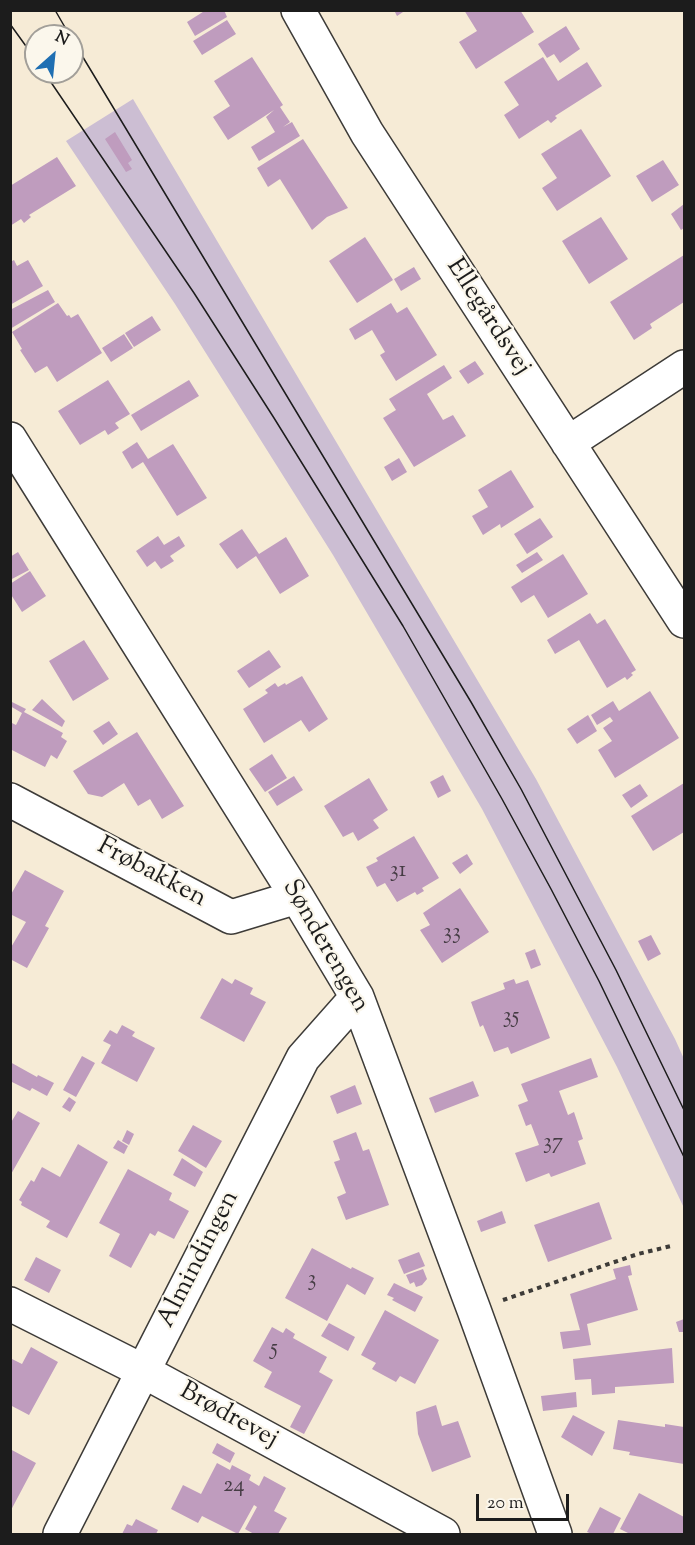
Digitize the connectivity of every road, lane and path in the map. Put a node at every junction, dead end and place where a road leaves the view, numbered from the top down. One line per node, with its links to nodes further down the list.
1 (297, 10): 4 (street, Ellegårdsvej)
2 (684, 367): 4 (street)
3 (10, 439): 7 (street, Sønderengen)
4 (568, 443): 5 (street, Ellegårdsvej)
5 (684, 621)
6 (10, 800): 7 (street, Frøbakken)
7 (297, 897): 8 (street, Sønderengen)
8 (357, 997): 11 (street, Sønderengen); 12 (street, Almindingen)
9 (671, 1246): 11 (path)
10 (10, 1304): 12 (street, Brødrevej)
11 (474, 1310): 15 (street, Sønderengen)
12 (143, 1371): 13 (street, Almindingen); 14 (street, Brødrevej)
13 (60, 1534)
14 (443, 1534)
15 (555, 1534)

